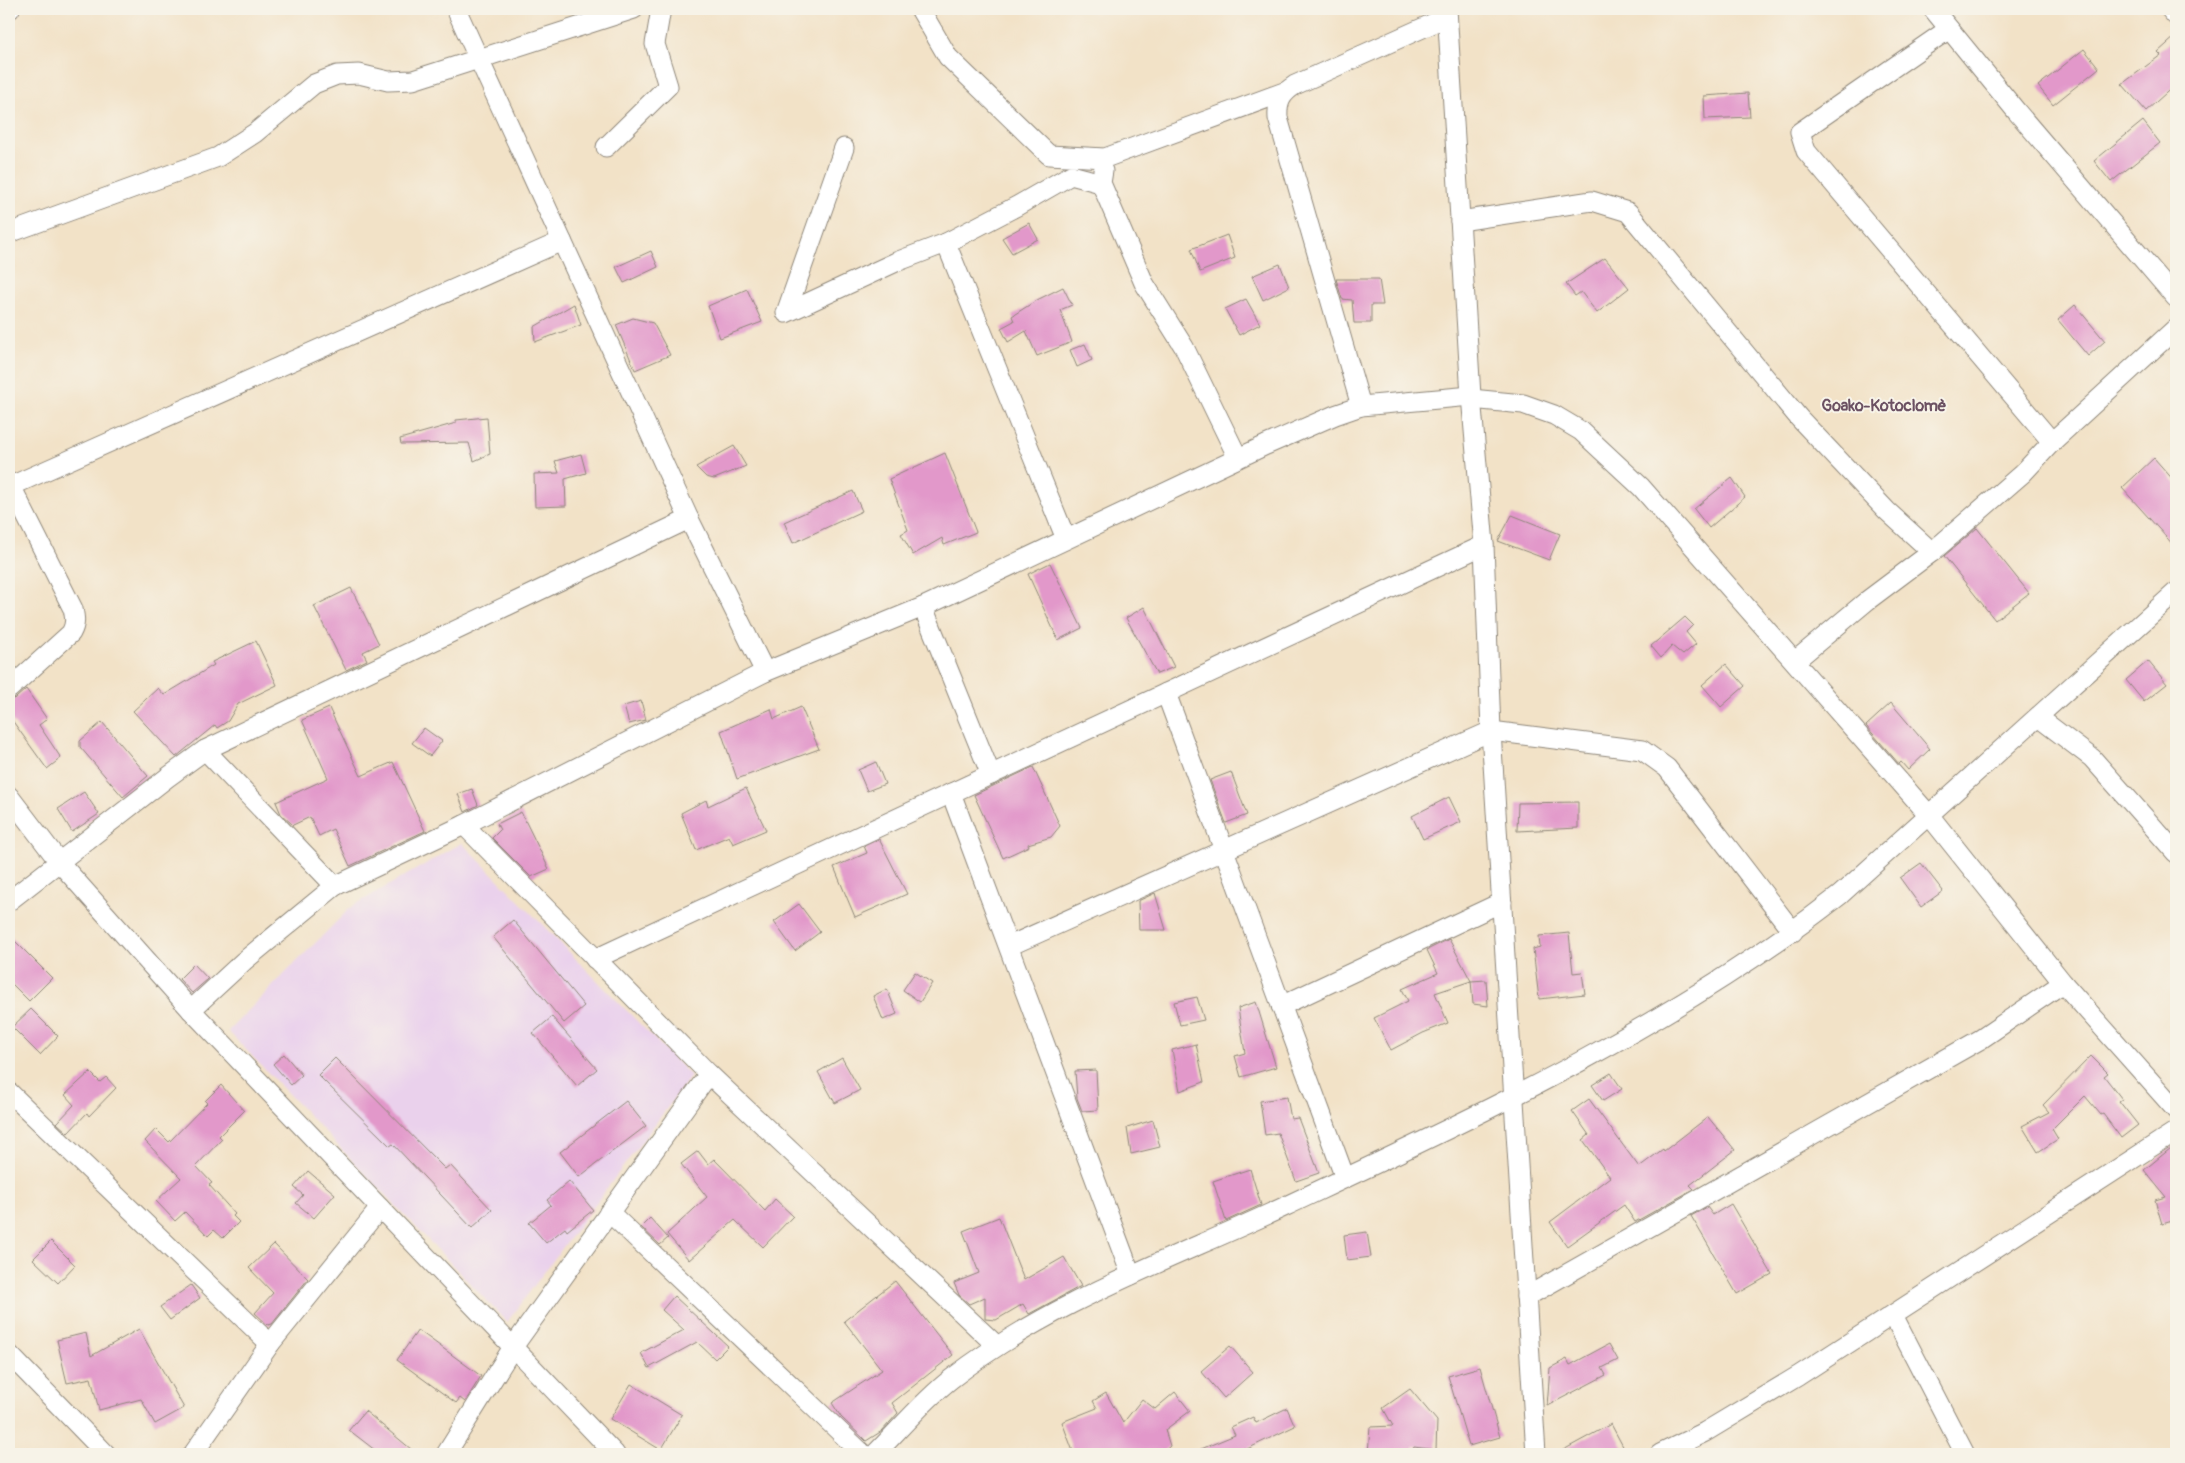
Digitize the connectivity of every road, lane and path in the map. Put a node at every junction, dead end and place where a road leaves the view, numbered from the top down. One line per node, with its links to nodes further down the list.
1 (456, 9): 10 (street)
2 (634, 9): 10 (street)
3 (661, 9): 12 (street)
4 (920, 9): 14 (street)
5 (1933, 9): 9 (street)
6 (2170, 9): 8 (street)
7 (1447, 13): 11 (street); 16 (street)
8 (2176, 16)
9 (1949, 29): 20 (street); 24 (street)
10 (480, 60): 17 (street); 18 (street)
11 (1284, 92): 14 (street); 23 (street)
12 (606, 147)
13 (844, 148): 19 (street)
14 (1105, 158): 15 (street)
15 (1101, 183): 19 (street); 25 (street)
16 (1460, 221): 22 (street); 30 (street)
17 (9, 233)
18 (562, 241): 26 (street); 27 (street)
19 (946, 243): 28 (street)
20 (2176, 298)
21 (2176, 328): 24 (street)
22 (1471, 398): 23 (street); 29 (street); 33 (street)
23 (1361, 406): 25 (street)
24 (2052, 442): 30 (street)
25 (1238, 458): 28 (street)
26 (10, 484): 35 (street)
27 (689, 519): 34 (street); 39 (street)
28 (1066, 539): 32 (street)
29 (1484, 545): 36 (street); 38 (street)
30 (1932, 552): 33 (street)
31 (2174, 598): 37 (street)
32 (923, 607): 34 (street); 40 (street)
33 (1795, 661): 43 (street)
34 (765, 672): 44 (street)
35 (9, 689)
36 (1166, 693): 40 (street); 45 (street)
37 (2038, 716): 43 (street); 46 (street)
38 (1491, 730): 45 (street); 50 (street); 51 (street)
39 (205, 750): 47 (street); 48 (street)
40 (991, 775): 41 (street)
41 (952, 793): 52 (street); 53 (street)
42 (9, 796): 47 (street)
43 (1929, 814): 51 (street); 54 (street)
44 (464, 826): 48 (street); 53 (street)
45 (1224, 850): 52 (street); 55 (street)
46 (2176, 853)
47 (60, 863): 49 (street); 56 (street)
48 (335, 886): 56 (street)
49 (9, 902)
50 (1502, 902): 55 (street); 59 (street)
51 (1793, 932): 59 (street)
52 (1009, 946): 65 (street)
53 (595, 959): 57 (street)
54 (2063, 983): 60 (street); 66 (street)
55 (1282, 1006): 62 (street)
56 (191, 1010): 63 (street)
57 (708, 1074): 64 (street); 69 (street)
58 (9, 1092): 68 (street)
59 (1514, 1096): 62 (street); 66 (street)
60 (2176, 1110)
61 (2176, 1131): 67 (street)
62 (1345, 1178): 65 (street)
63 (380, 1208): 68 (street); 70 (street)
64 (609, 1212): 70 (street); 76 (street)
65 (1131, 1275): 69 (street)
66 (1526, 1297): 78 (street)
67 (1893, 1315): 79 (street); 80 (street)
68 (270, 1344): 73 (street)
69 (997, 1346): 77 (street)
70 (513, 1348): 74 (street); 75 (street)
71 (9, 1354): 72 (street)
72 (106, 1454)
73 (193, 1454)
74 (446, 1454)
75 (615, 1454)
76 (863, 1454)
77 (876, 1454)
78 (1536, 1454)
79 (1661, 1454)
80 (1965, 1454)

